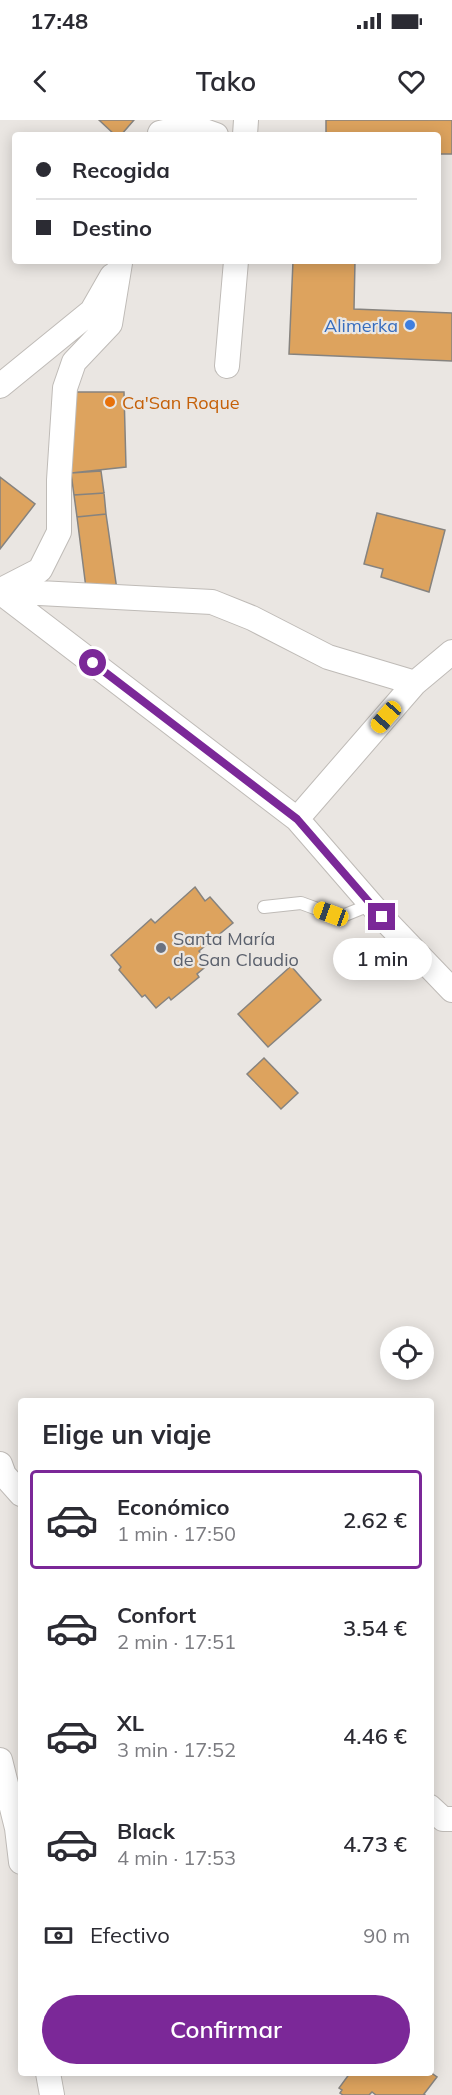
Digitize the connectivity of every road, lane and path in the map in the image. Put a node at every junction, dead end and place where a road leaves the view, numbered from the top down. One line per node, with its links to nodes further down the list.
1 (166, 127): 2 (street)
2 (207, 132)
3 (119, 264): 7 (street)
4 (120, 264): 8 (street)
5 (236, 264): 6 (street)
6 (227, 366)
7 (0, 386)
8 (0, 591): 10 (street); 11 (street)
9 (452, 652): 10 (street)
10 (415, 683): 11 (street)
11 (297, 819): 12 (street)
12 (372, 904): 13 (lane); 14 (street)
13 (264, 907)
14 (452, 990)
15 (0, 1464): 16 (street)
16 (18, 1491)
17 (0, 1760): 18 (street)
18 (18, 1836)
19 (49, 2076): 20 (street)
20 (52, 2095)

